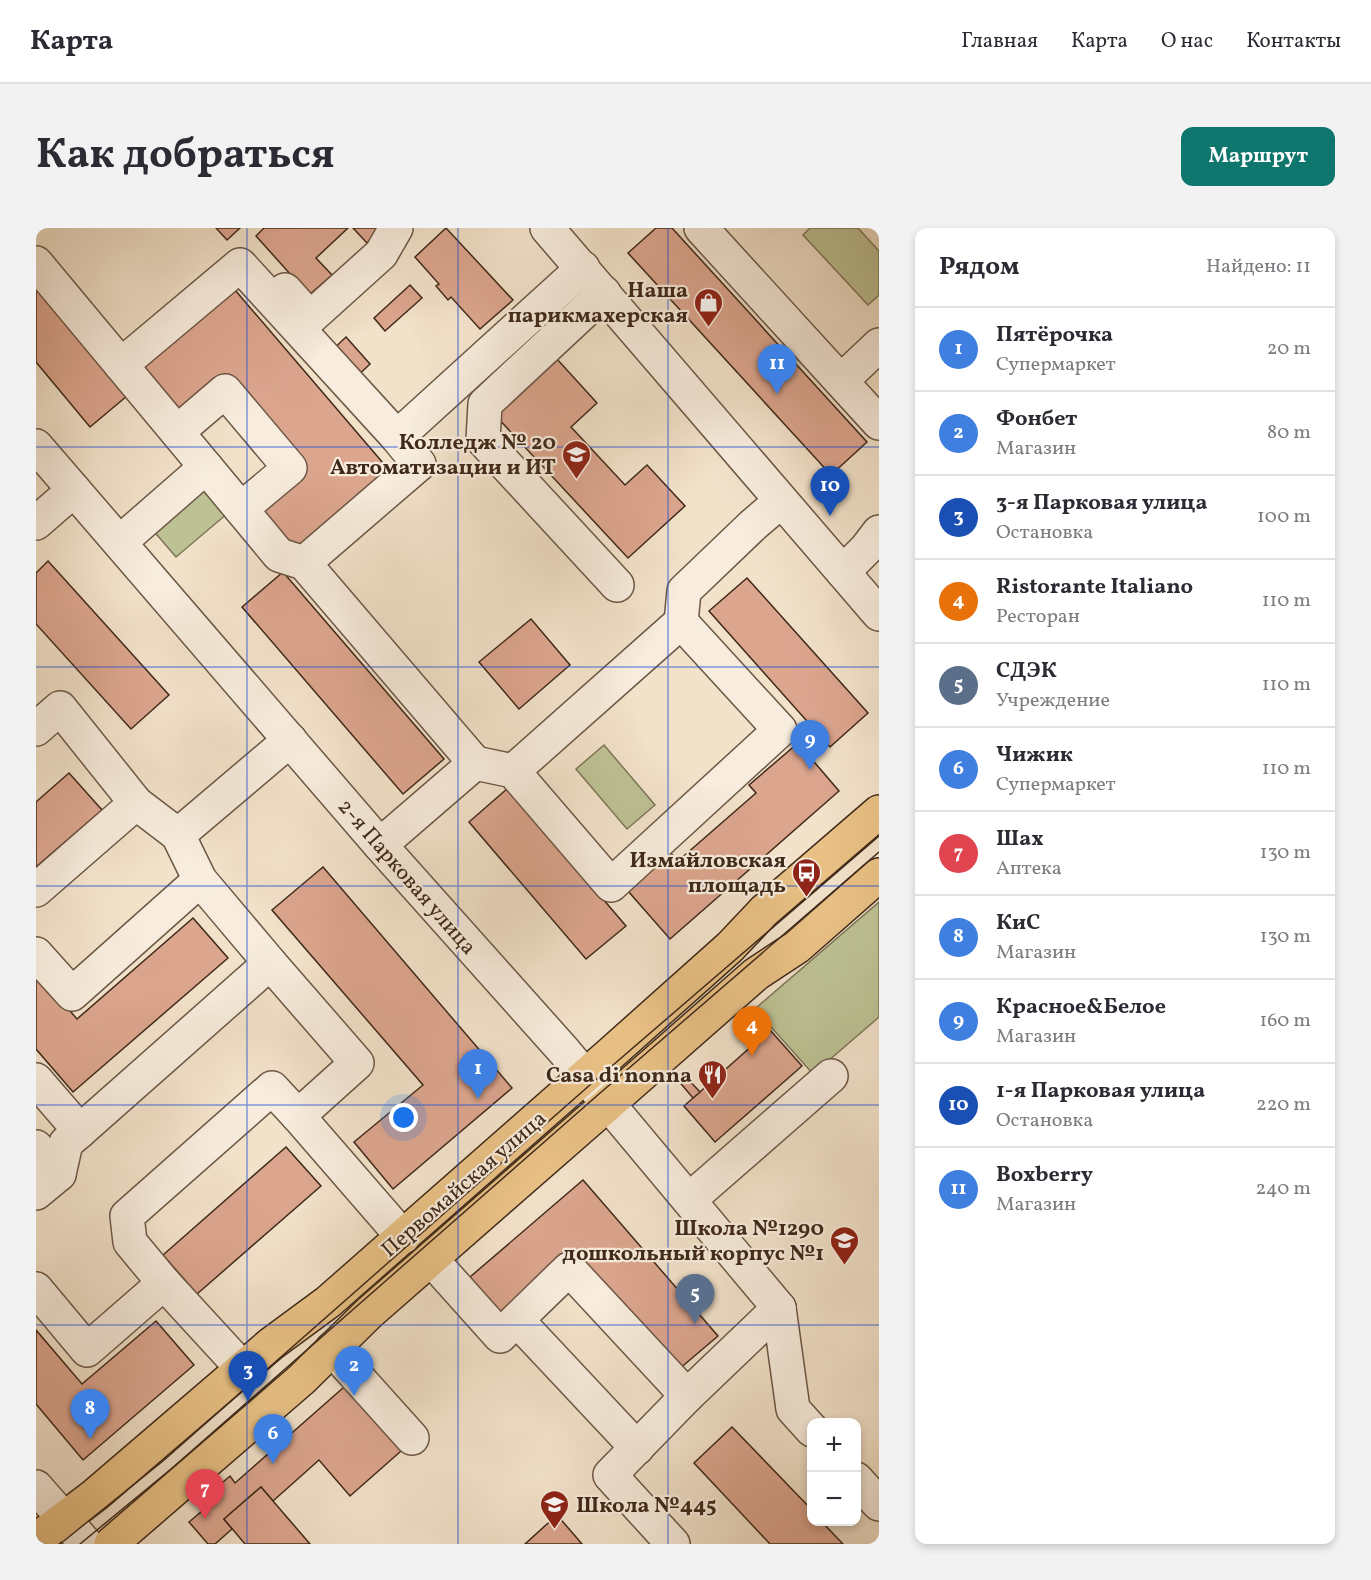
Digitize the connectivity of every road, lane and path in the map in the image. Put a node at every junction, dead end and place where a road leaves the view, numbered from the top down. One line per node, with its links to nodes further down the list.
1 (396, 228): 4 (street)
2 (547, 228): 6 (street)
3 (701, 228): 10 (street)
4 (250, 252)
5 (36, 263): 9 (street)
6 (584, 268): 7 (street); 13 (street)
7 (604, 293): 17 (street); 24 (street)
8 (879, 345): 10 (street)
9 (121, 365): 12 (street); 13 (street)
10 (841, 381): 11 (street)
11 (879, 423)
12 (167, 427): 15 (street); 19 (street)
13 (397, 437): 22 (street)
14 (36, 446): 16 (street, 2-я Парковая улица)
15 (206, 467): 19 (street); 21 (street)
16 (74, 489): 18 (street); 21 (street, 2-я Парковая улица)
17 (781, 501): 23 (street); 26 (street)
18 (36, 523)
19 (248, 525): 22 (street)
20 (879, 532): 23 (street)
21 (120, 542): 28 (street, 2-я Парковая улица)
22 (304, 563): 29 (street)
23 (843, 572): 25 (street)
24 (617, 585)
25 (879, 614)
26 (681, 622): 30 (street); 30 (street)
27 (36, 729): 31 (street)
28 (290, 740): 33 (street); 34 (street, 2-я Парковая улица)
29 (475, 764): 30 (street); 34 (street)
30 (513, 771)
31 (136, 803): 33 (street); 37 (street)
32 (879, 812): 40 (main road, Первомайская улица)
33 (178, 835): 36 (street)
34 (380, 845): 40 (street, 2-я Парковая улица)
35 (879, 875): 43 (main road, Первомайская улица)
36 (200, 880): 38 (street); 39 (street)
37 (36, 890)
38 (36, 954)
39 (270, 963): 44 (street); 45 (street)
40 (585, 1076): 43 (street, 2-я Парковая улица); 49 (main road, Первомайская улица)
41 (831, 1076): 48 (street)
42 (36, 1080): 45 (street)
43 (608, 1104): 48 (street, 2-я Парковая улица); 50 (main road, Первомайская улица)
44 (298, 1116): 49 (street); 51 (street)
45 (80, 1131): 47 (street)
46 (36, 1147): 47 (street)
47 (47, 1184)
48 (689, 1200): 53 (street, 2-я Парковая улица)
49 (403, 1237): 56 (main road, Первомайская улица)
50 (431, 1259): 54 (street); 55 (main road, Первомайская улица)
51 (164, 1283): 52 (street); 56 (street)
52 (36, 1289)
53 (779, 1308): 57 (street); 58 (street)
54 (517, 1320): 57 (street); 60 (street)
55 (332, 1349): 59 (street); 67 (main road, Первомайская улица)
56 (243, 1369): 64 (main road, Первомайская улица)
57 (687, 1396): 60 (street)
58 (807, 1424)
59 (412, 1438)
60 (637, 1448): 68 (street)
61 (861, 1484): 63 (street)
62 (36, 1487): 64 (street)
63 (879, 1504)
64 (65, 1520): 65 (main road, Первомайская улица); 66 (street)
65 (36, 1540)
66 (86, 1544)
67 (111, 1544)
68 (673, 1544)

